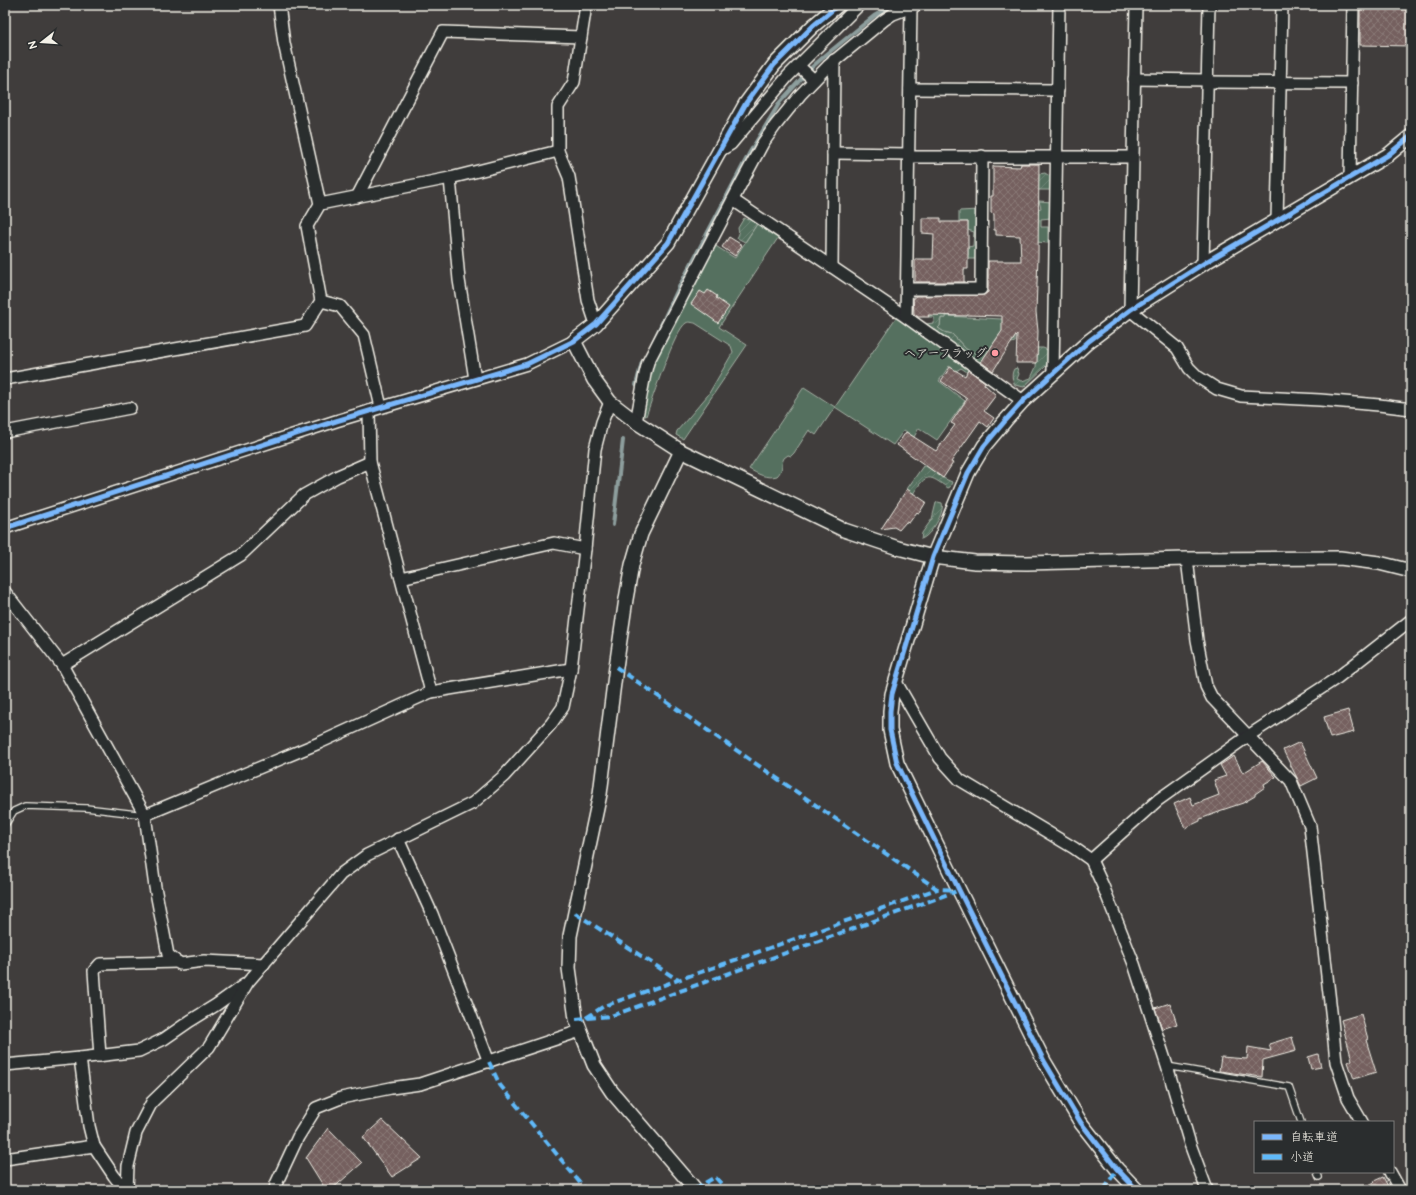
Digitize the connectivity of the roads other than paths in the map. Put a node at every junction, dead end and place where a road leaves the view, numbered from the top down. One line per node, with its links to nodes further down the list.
1 (279, 5): 33 (street)
2 (586, 5): 11 (street)
3 (838, 5): 22 (street)
4 (860, 5): 22 (street)
5 (1060, 5): 20 (street)
6 (1136, 5): 14 (street)
7 (1209, 5): 16 (street)
8 (1282, 5): 17 (street)
9 (1353, 5): 18 (street)
10 (914, 6): 12 (street); 19 (street)
11 (580, 37): 23 (street); 31 (street)
12 (834, 60): 15 (street); 24 (street)
13 (802, 69): 15 (street)
14 (1134, 79): 16 (street); 28 (street)
15 (814, 80): 32 (street)
16 (1207, 81): 17 (street); 35 (street)
17 (1280, 83): 18 (street); 34 (street)
18 (1352, 83): 29 (street)
19 (910, 89): 20 (street); 25 (street)
20 (1058, 90): 27 (street)
21 (1411, 136): 29 (street)
22 (721, 150): 41 (street)
23 (558, 151): 30 (street); 41 (street)
24 (833, 153): 25 (street); 36 (street)
25 (909, 155): 26 (street); 37 (street)
26 (982, 156): 27 (street); 37 (street)
27 (1056, 156): 28 (street); 43 (street)
28 (1133, 157): 39 (street)
29 (1350, 177): 34 (street)
30 (450, 178): 31 (street); 45 (street)
31 (357, 197): 33 (street)
32 (733, 200): 36 (street); 52 (street)
33 (320, 204): 38 (street)
34 (1277, 220): 35 (street)
35 (1203, 263): 39 (street)
36 (832, 267): 40 (street)
37 (907, 288): 40 (street)
38 (321, 301): 44 (street); 48 (street)
39 (1130, 310): 43 (street); 50 (street)
40 (906, 317): 46 (street)
41 (596, 324): 42 (street)
42 (574, 341): 45 (street); 47 (street)
43 (1053, 373): 46 (street)
44 (5, 379)
45 (475, 379): 48 (street)
46 (1022, 401): 58 (street)
47 (610, 402): 52 (street); 57 (street)
48 (381, 407): 51 (street)
49 (130, 408): 53 (street)
50 (1411, 409)
51 (370, 411): 55 (street); 56 (street)
52 (636, 422): 54 (street)
53 (5, 432)
54 (681, 450): 58 (street); 76 (street)
55 (370, 462): 61 (street); 64 (street)
56 (5, 528)
57 (585, 549): 61 (street); 65 (street)
58 (933, 557): 59 (street); 66 (street)
59 (1187, 559): 60 (street); 68 (street)
60 (1411, 571)
61 (401, 578): 67 (street)
62 (5, 593): 64 (street)
63 (1411, 620): 68 (street)
64 (62, 665): 69 (street)
65 (571, 669): 67 (street); 71 (street)
66 (896, 682): 72 (street); 90 (street)
67 (431, 692): 69 (street)
68 (1248, 736): 72 (street); 83 (street)
69 (145, 815): 70 (lane); 73 (street)
70 (5, 825)
71 (398, 839): 74 (street); 79 (street)
72 (1091, 860): 81 (street)
73 (178, 962): 74 (street); 77 (street)
74 (264, 964): 75 (street)
75 (248, 982): 77 (street); 87 (street)
76 (580, 1031): 79 (street); 89 (street)
77 (100, 1056): 78 (street)
78 (80, 1058): 80 (street); 84 (street)
79 (488, 1062): 88 (street)
80 (5, 1065)
81 (1166, 1066): 82 (lane); 91 (street)
82 (1301, 1121)
83 (1361, 1121)
84 (94, 1146): 85 (street); 87 (street)
85 (5, 1159)
86 (1391, 1173): 92 (street)
87 (126, 1190)
88 (275, 1190)
89 (696, 1190)
90 (1137, 1190)
91 (1207, 1190)
92 (1400, 1190)

